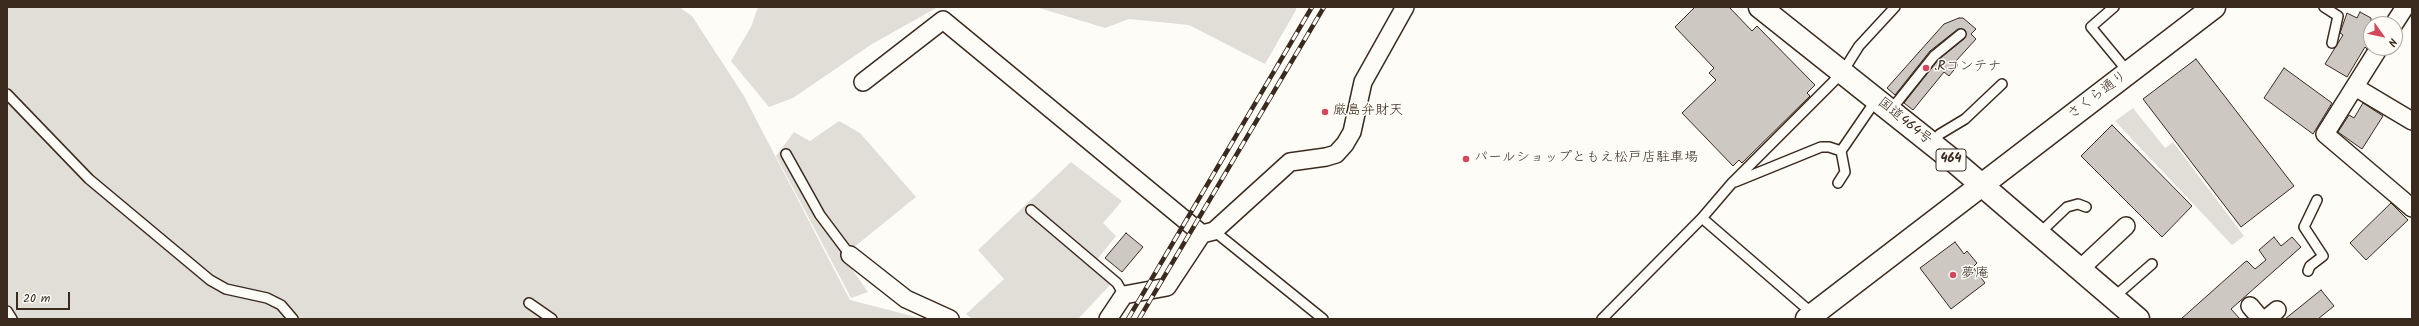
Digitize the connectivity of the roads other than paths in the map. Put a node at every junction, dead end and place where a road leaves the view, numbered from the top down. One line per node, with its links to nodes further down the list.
1 (1405, 7): 32 (street)
2 (1760, 7): 12 (main road, 国道464号 / 464)
3 (1895, 7): 12 (lane)
4 (2114, 7): 13 (lane)
5 (2214, 7): 13 (main road, さくら通り)
6 (2324, 7): 10 (lane)
7 (2405, 7): 8 (street)
8 (2399, 16)
9 (1961, 34): 18 (lane)
10 (2332, 42)
11 (2374, 56): 16 (street)
12 (1842, 73): 18 (main road, 国道464号 / 464); 23 (lane)
13 (2129, 73): 25 (main road, さくら通り)
14 (863, 82): 32 (street)
15 (2002, 84): 20 (lane)
16 (2355, 86): 19 (street); 28 (street)
17 (7, 94): 45 (lane)
18 (1883, 105): 20 (main road, 国道464号 / 464); 21 (lane)
19 (2412, 121)
20 (1931, 144): 25 (main road, 国道464号 / 464)
21 (1841, 151): 23 (lane); 24 (lane)
22 (786, 154): 34 (lane)
23 (1732, 183): 30 (lane)
24 (1838, 183)
25 (1982, 185): 33 (main road, 国道464号 / 464); 43 (main road, さくら通り)
26 (2317, 200): 37 (lane)
27 (2086, 207): 33 (lane)
28 (2412, 208)
29 (1031, 210): 38 (lane)
30 (1702, 218): 43 (lane); 50 (lane)
31 (2126, 226): 36 (street)
32 (1208, 233): 38 (street); 49 (lane)
33 (2043, 237): 36 (main road, 国道464号 / 464)
34 (850, 255): 47 (street)
35 (2152, 264): 39 (lane)
36 (2080, 269): 39 (main road, 国道464号 / 464)
37 (2308, 271)
38 (1124, 294): 48 (street)
39 (2113, 298): 51 (main road, 国道464号 / 464)
40 (529, 303): 46 (lane)
41 (2250, 306): 52 (street)
42 (7, 311): 44 (lane)
43 (1810, 316)
44 (12, 319)
45 (293, 319)
46 (552, 319)
47 (950, 319)
48 (1108, 319)
49 (1323, 319)
50 (1602, 319)
51 (2138, 319)
52 (2261, 319)

